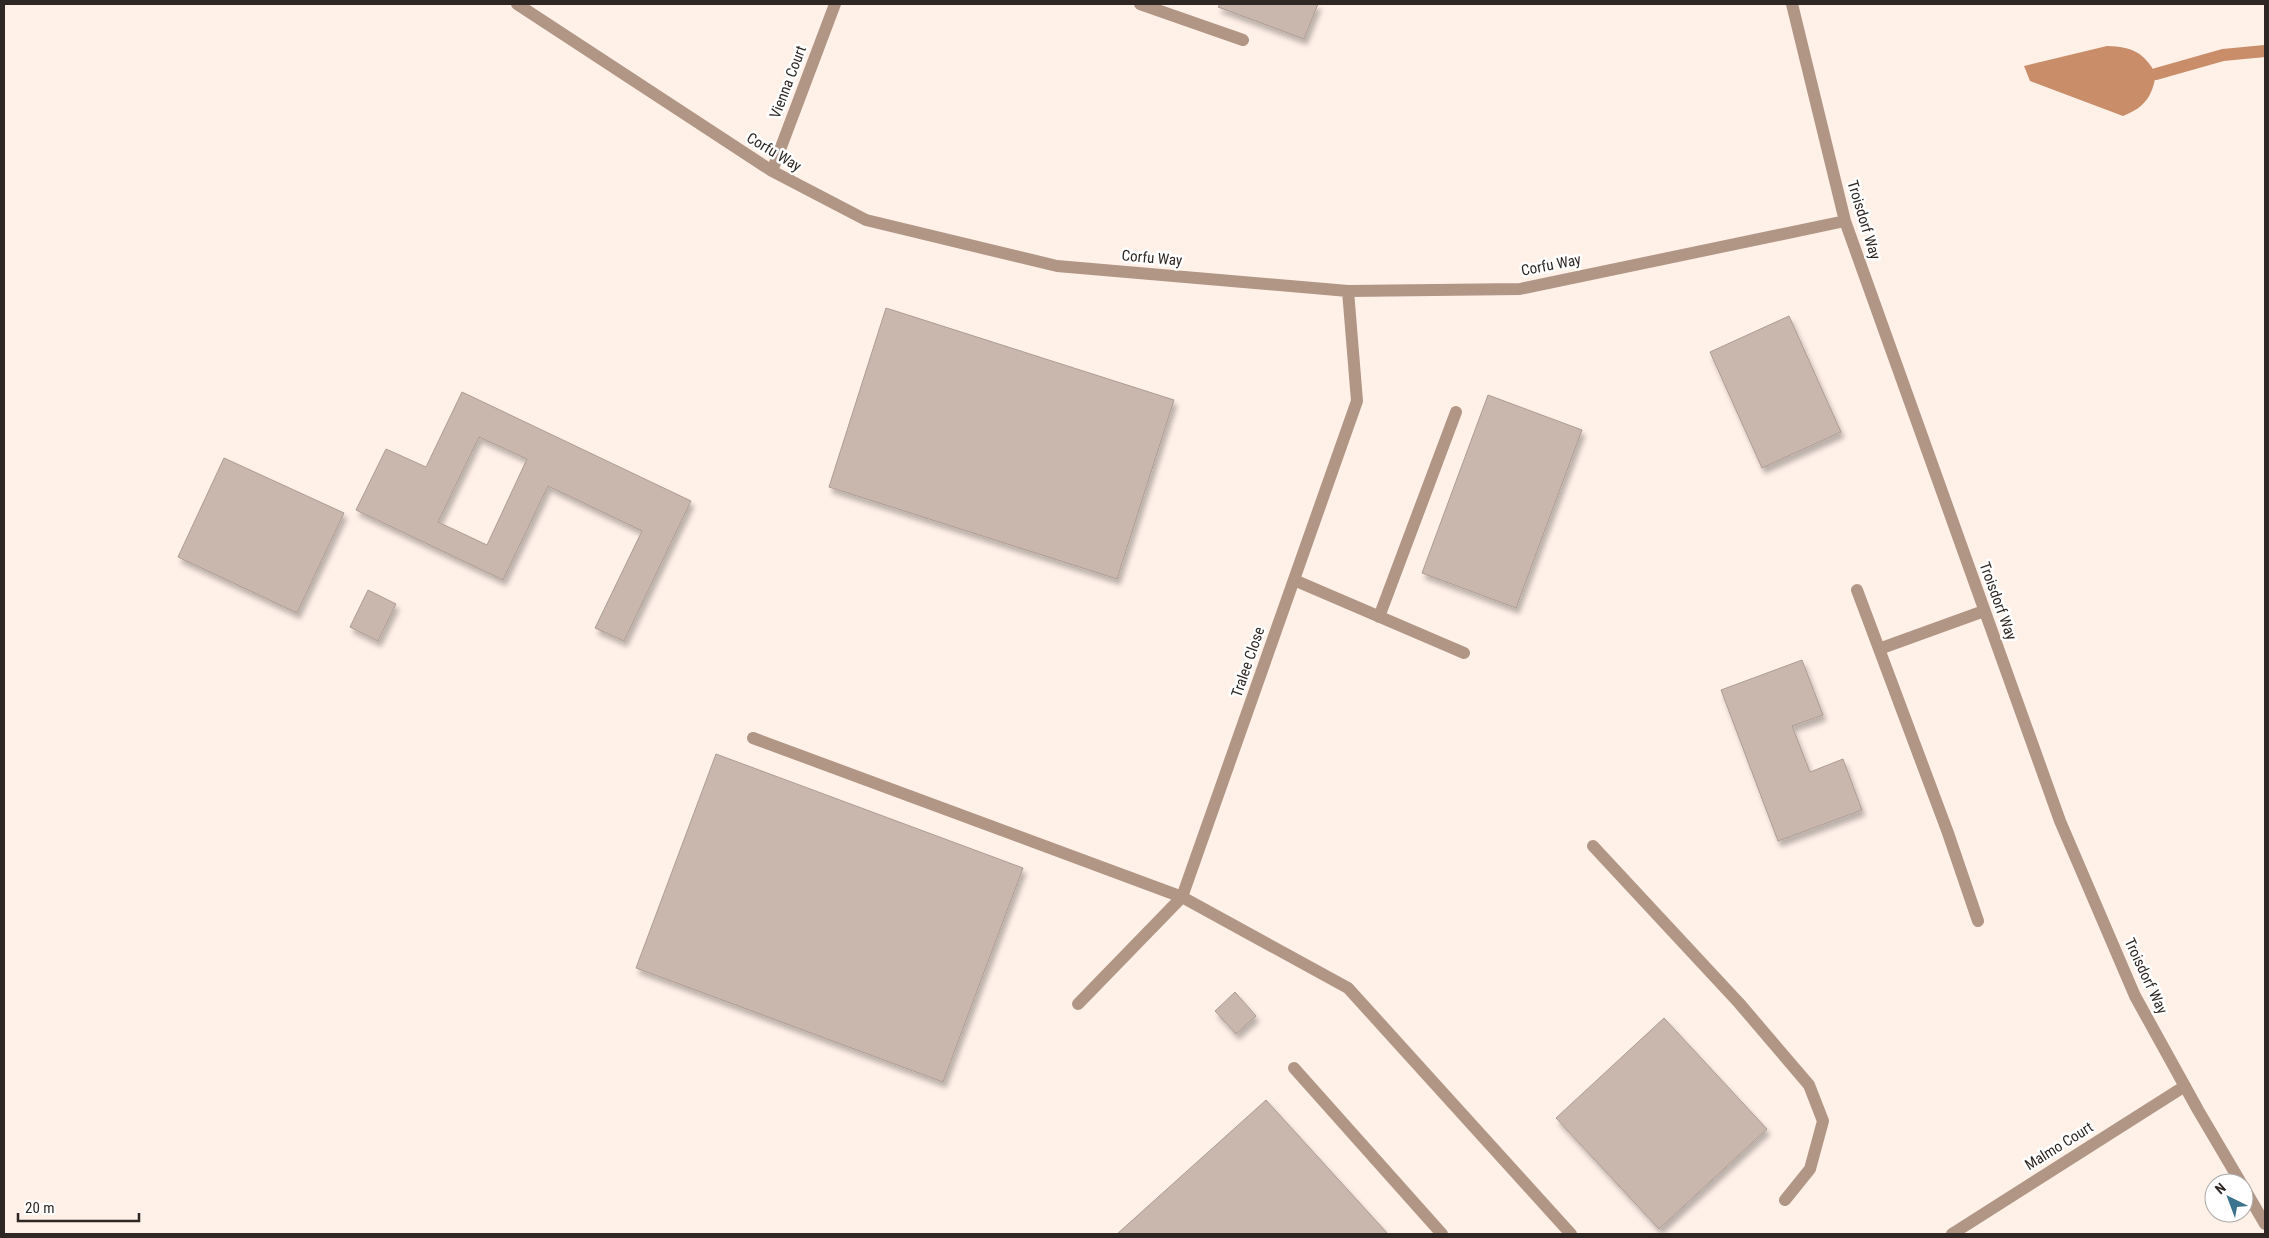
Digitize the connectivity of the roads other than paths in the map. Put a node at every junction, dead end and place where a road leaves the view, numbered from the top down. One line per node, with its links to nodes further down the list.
1 (517, 4): 6 (street, Corfu Way)
2 (835, 4): 6 (street, Vienna Court)
3 (1140, 4): 5 (street)
4 (1792, 4): 7 (street, Troisdorf Way)
5 (1243, 40)
6 (772, 172): 8 (street, Corfu Way)
7 (1845, 221): 8 (street, Corfu Way); 12 (street, Troisdorf Way)
8 (1348, 291): 10 (street, Tralee Close)
9 (1456, 412): 13 (street)
10 (1294, 580): 13 (street); 18 (street, Tralee Close)
11 (1857, 590): 14 (street)
12 (1984, 611): 14 (street); 22 (street, Troisdorf Way)
13 (1379, 617): 15 (street)
14 (1879, 649): 19 (street)
15 (1464, 653)
16 (753, 738): 18 (street)
17 (1593, 846): 24 (street)
18 (1182, 897): 20 (street, Tralee Close); 28 (street)
19 (1978, 921)
20 (1078, 1004)
21 (1294, 1068): 27 (street)
22 (2184, 1086): 23 (street, Troisdorf Way); 29 (street, Malmo Court)
23 (2235, 1173)
24 (1786, 1200)
25 (2254, 1205): 26 (street)
26 (2265, 1224)
27 (1442, 1234)
28 (1572, 1234)
29 (1952, 1234)

